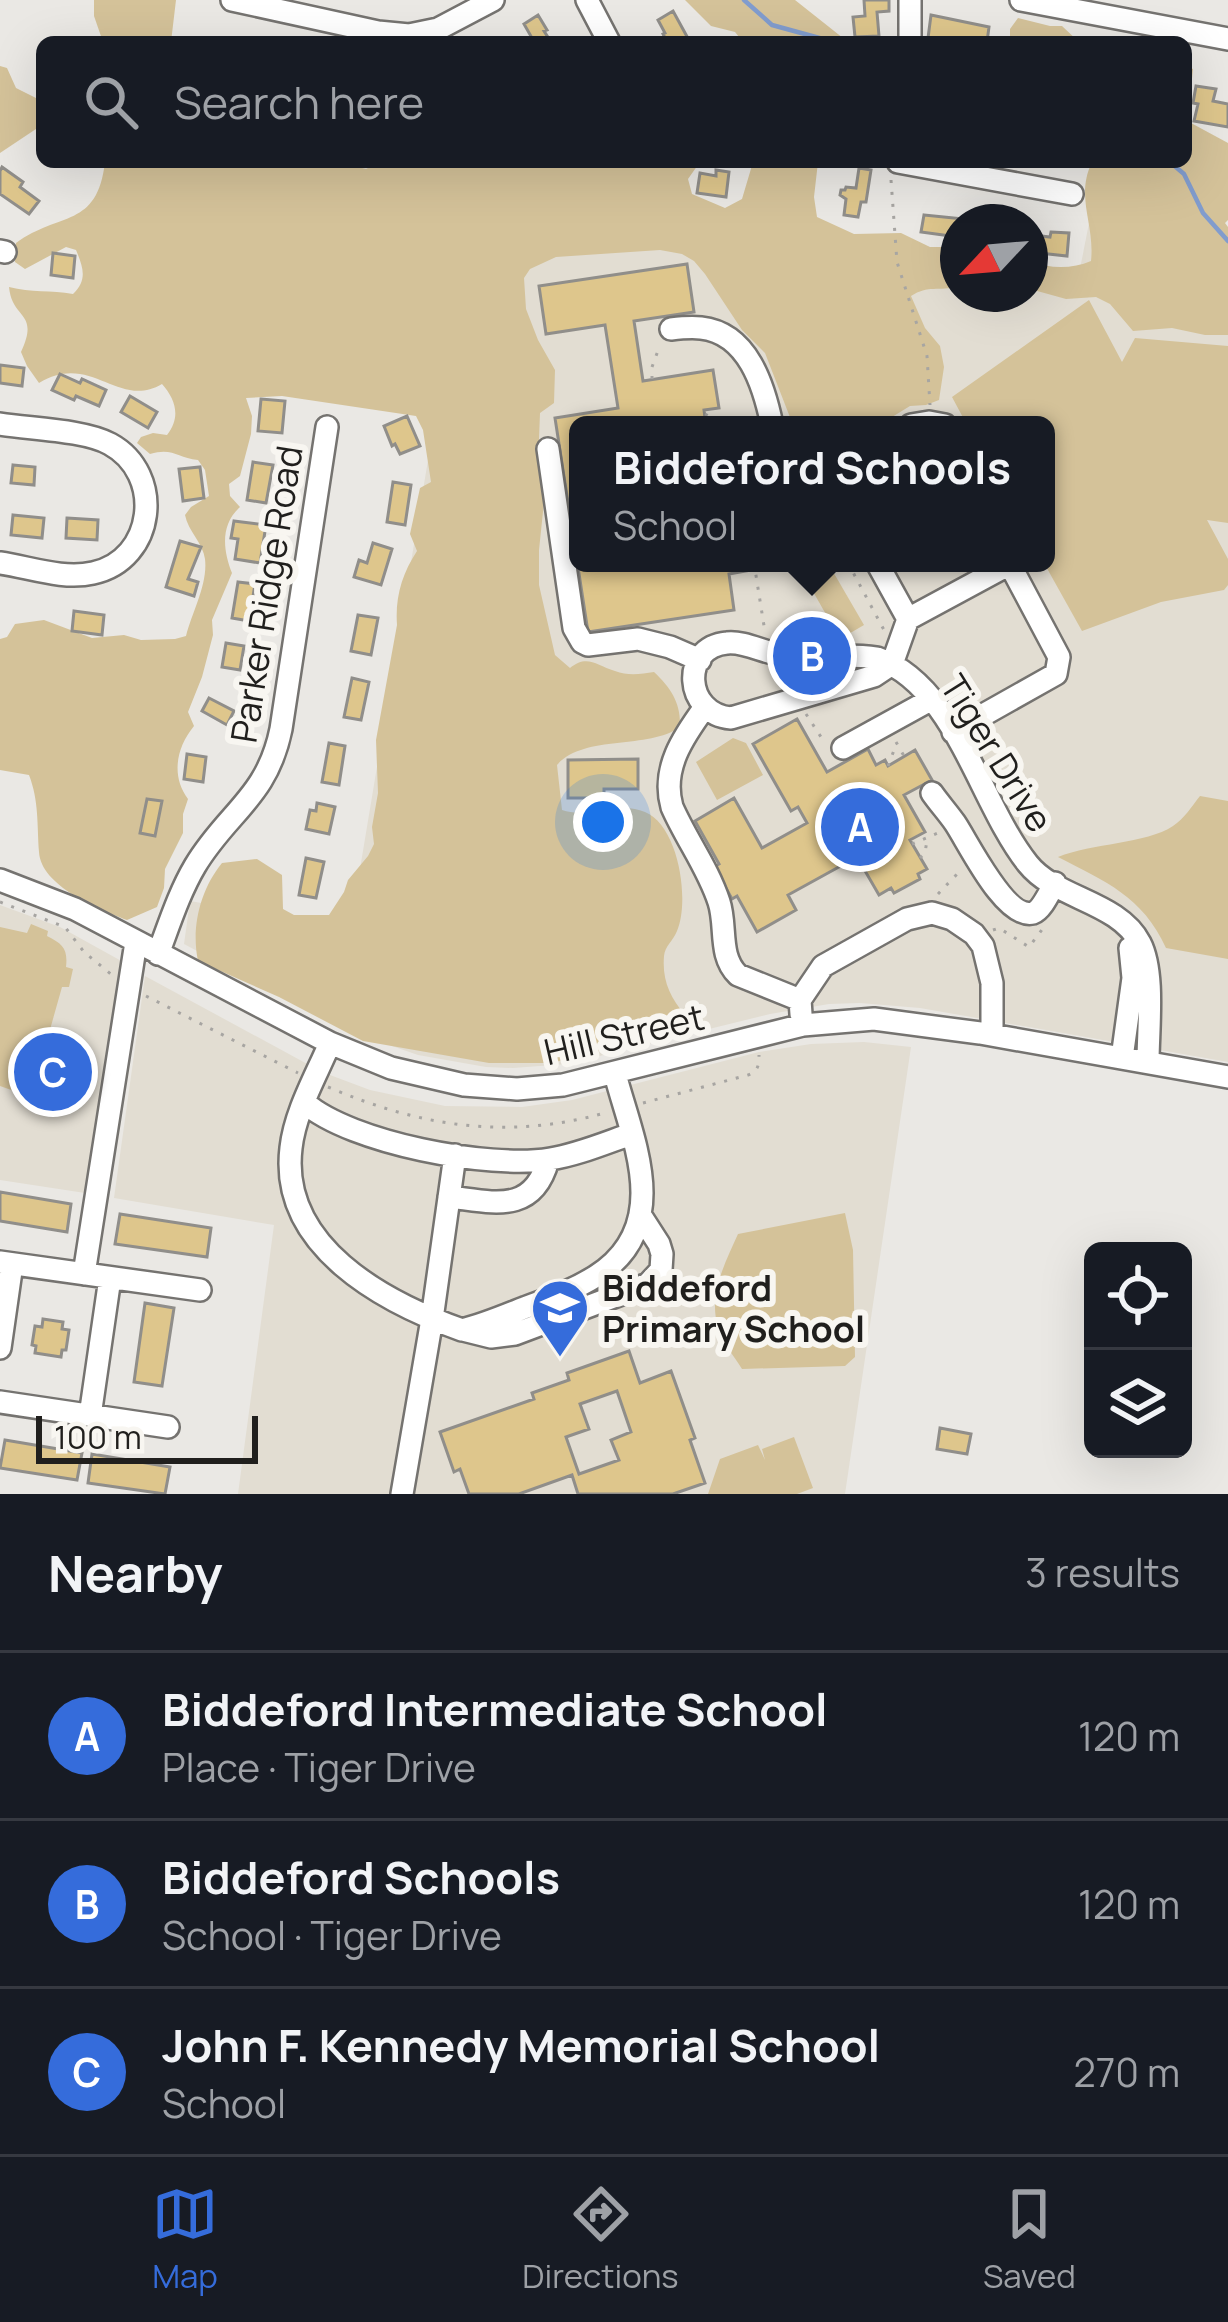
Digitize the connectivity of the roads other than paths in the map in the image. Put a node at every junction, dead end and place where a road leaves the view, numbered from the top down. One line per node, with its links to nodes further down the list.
1 (237, 0): 2 (street)
2 (493, 0)
3 (586, 0): 6 (street)
4 (910, 0): 7 (street)
5 (1021, 0): 8 (street)
6 (607, 36)
7 (910, 36)
8 (1228, 39)
9 (894, 171): 10 (street)
10 (1072, 194)
11 (671, 328): 12 (street)
12 (770, 416)
13 (0, 424): 16 (street)
14 (326, 427): 34 (street, Parker Ridge Road)
15 (548, 449): 21 (street)
16 (0, 562)
17 (882, 572): 20 (street)
18 (993, 572): 20 (street)
19 (1012, 572): 25 (street)
20 (908, 619): 22 (street)
21 (700, 660): 22 (street, Tiger Drive); 24 (street)
22 (892, 664): 23 (street, Tiger Drive); 24 (street, Tiger Drive)
23 (932, 699): 25 (street, Tiger Drive); 26 (street)
24 (705, 707): 35 (street)
25 (953, 732): 28 (street, Tiger Drive)
26 (843, 748)
27 (932, 793): 29 (street)
28 (992, 803): 29 (street); 31 (street, Tiger Drive)
29 (955, 824): 31 (street)
30 (0, 880): 33 (street, Hill Street)
31 (1055, 883): 32 (street, Tiger Drive)
32 (1108, 912): 39 (street); 40 (street, Tiger Drive)
33 (136, 942): 34 (street, Hill Street); 50 (street)
34 (158, 954): 38 (street, Hill Street)
35 (800, 1000): 36 (street); 37 (street)
36 (803, 1024): 37 (street, Hill Street); 41 (street, Hill Street)
37 (992, 1035): 39 (street, Hill Street)
38 (330, 1042): 41 (street, Hill Street); 43 (street)
39 (1122, 1058): 40 (street, Hill Street)
40 (1148, 1062): 42 (street, Hill Street)
41 (615, 1074): 44 (street)
42 (1228, 1077)
43 (305, 1103): 45 (street); 53 (street)
44 (631, 1134): 46 (street); 48 (street)
45 (455, 1155): 46 (street); 47 (street)
46 (548, 1160): 47 (street)
47 (449, 1197): 53 (street)
48 (640, 1216): 54 (street); 54 (street)
49 (6, 1263): 50 (street); 55 (street)
50 (84, 1274): 51 (street)
51 (110, 1278): 52 (street); 57 (street)
52 (200, 1291)
53 (432, 1319): 54 (street); 59 (street)
54 (462, 1330)
55 (0, 1348)
56 (0, 1402): 57 (street)
57 (90, 1416): 58 (street)
58 (168, 1427)
59 (402, 1494)

